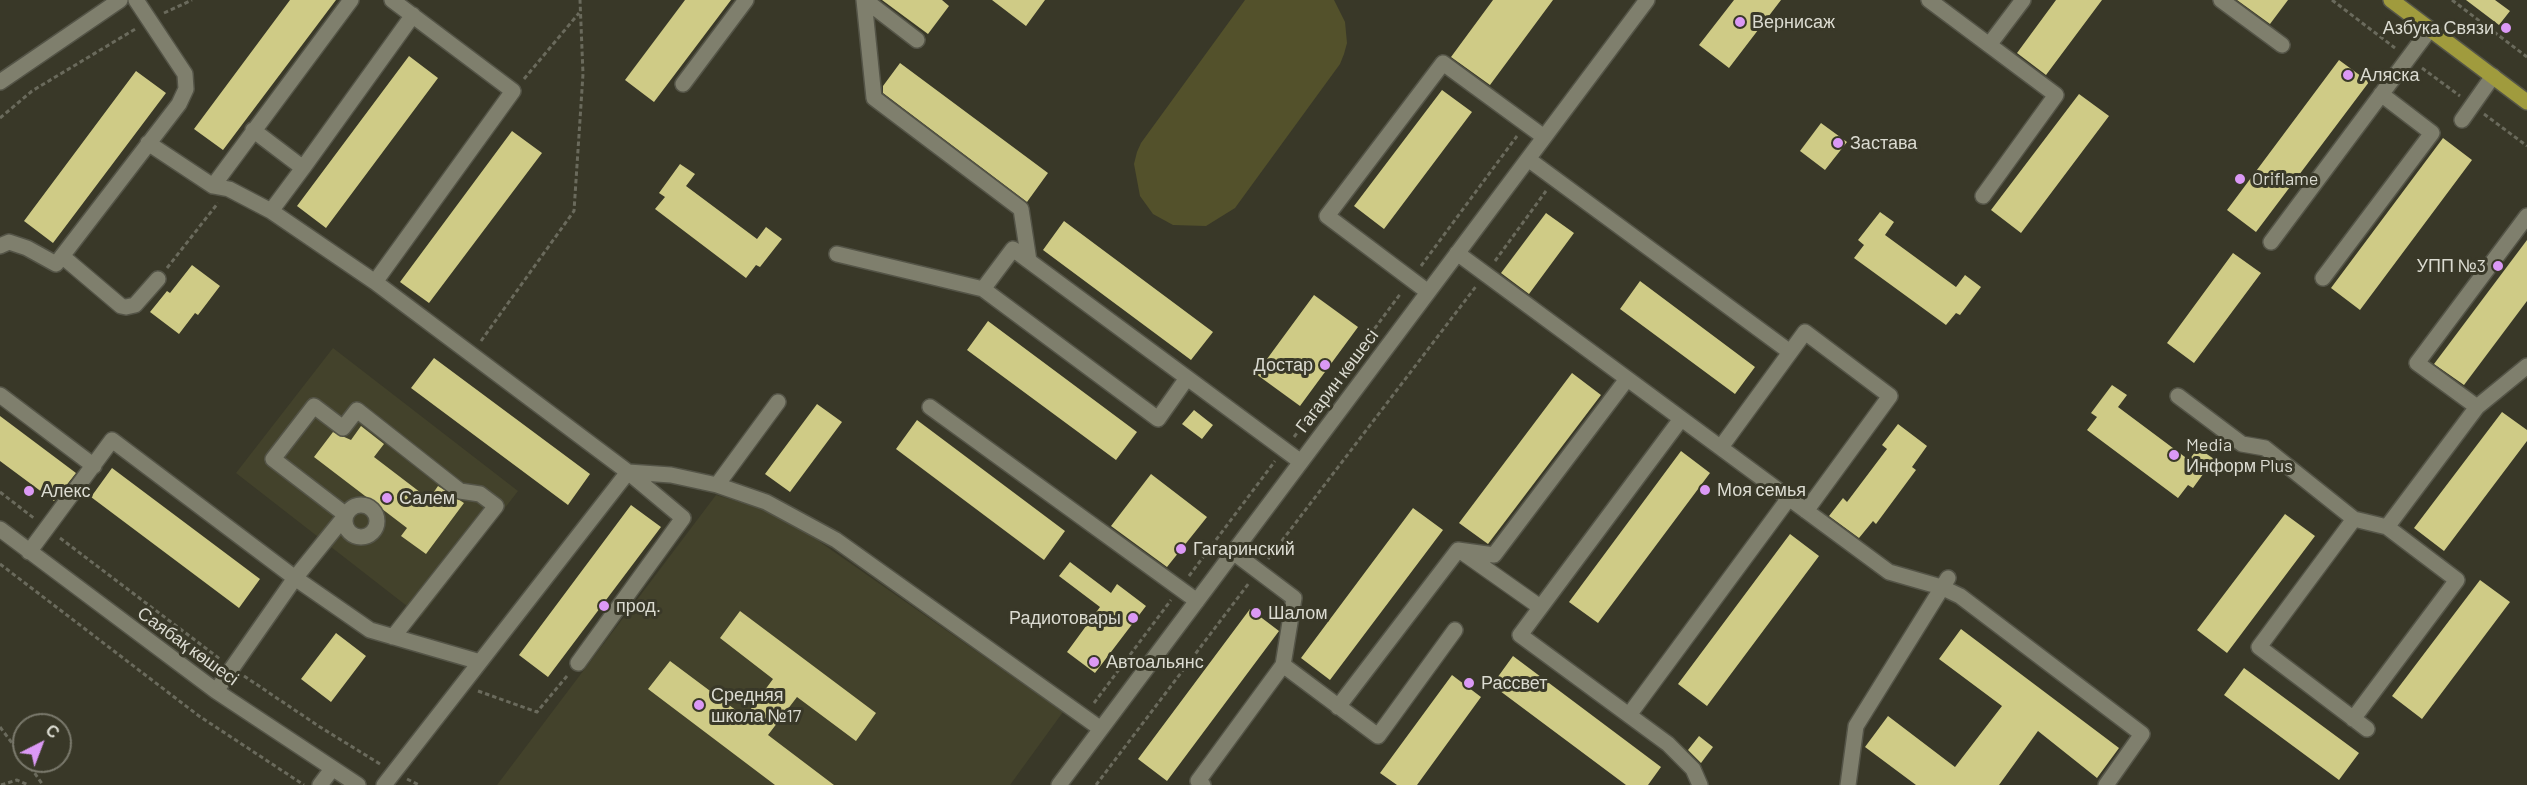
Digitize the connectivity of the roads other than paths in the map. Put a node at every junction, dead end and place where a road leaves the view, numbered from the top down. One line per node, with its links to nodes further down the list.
1 (120, 0): 18 (street)
2 (136, 0): 25 (street)
3 (351, 0): 23 (street)
4 (392, 0): 12 (street)
5 (746, 0): 19 (street)
6 (865, 0): 14 (street); 37 (street)
7 (1647, 0): 24 (street, Гагарин көшесі)
8 (1929, 0): 15 (street)
9 (2023, 0): 15 (street)
10 (2222, 0): 16 (street)
11 (2391, 0): 13 (main road)
12 (413, 15): 27 (street); 40 (street)
13 (2430, 29): 17 (main road); 20 (street)
14 (917, 40)
15 (1989, 45): 29 (street)
16 (2282, 45)
17 (2493, 76): 21 (main road); 22 (street)
18 (0, 82)
19 (683, 84)
20 (2381, 94): 32 (street); 38 (street)
21 (2527, 102)
22 (2462, 120)
23 (253, 130): 27 (street); 28 (street)
24 (1544, 137): 26 (street, Гагарин көшесі); 42 (street)
25 (148, 143): 28 (street); 36 (street)
26 (1528, 159): 34 (street, Гагарин көшесі); 43 (street)
27 (303, 168): 30 (street)
28 (221, 188): 30 (street)
29 (1983, 196)
30 (271, 211): 40 (street)
31 (2527, 216): 51 (street)
32 (2271, 242)
33 (0, 246): 36 (street)
34 (1457, 253): 42 (street, Гагарин көшесі); 46 (street)
35 (837, 254): 41 (street)
36 (62, 256): 39 (street)
37 (1029, 261): 41 (street); 45 (street)
38 (2323, 278)
39 (159, 279)
40 (375, 282): 56 (street)
41 (983, 289): 45 (street)
42 (1428, 292): 54 (street, Гагарин көшесі)
43 (1790, 352): 53 (street); 59 (street)
44 (2527, 366): 51 (street)
45 (1187, 378): 54 (street)
46 (1627, 379): 52 (street); 63 (street)
47 (0, 395): 55 (street)
48 (2178, 396): 60 (street)
49 (778, 402): 57 (street)
50 (930, 407): 68 (street)
51 (2476, 407): 61 (street)
52 (1681, 419): 53 (street); 69 (street)
53 (1721, 447): 58 (street)
54 (1301, 462): 65 (street, Гагарин көшесі)
55 (94, 466): 64 (street); 66 (street)
56 (628, 472): 57 (street); 72 (street); 73 (street)
57 (717, 485): 79 (street)
58 (1789, 498): 59 (street); 77 (street)
59 (1806, 511): 67 (street)
60 (2354, 519): 61 (street); 78 (street)
61 (2387, 527): 78 (street)
62 (0, 529): 64 (street, Саябақ көшесі)
63 (1458, 550): 69 (street); 76 (street)
64 (29, 552): 75 (street, Саябақ көшесі)
65 (1233, 552): 68 (street, Гагарин көшесі); 74 (street)
66 (295, 578): 71 (street); 71 (street); 75 (street)
67 (1945, 583): 88 (street); 89 (street)
68 (1197, 601): 79 (street, Гагарин көшесі)
69 (1540, 607): 77 (street)
70 (1455, 630): 76 (street)
71 (393, 637): 72 (street)
72 (480, 662): 84 (street)
73 (578, 663)
74 (1283, 665): 76 (street); 86 (street)
75 (216, 692): 81 (street, Саябақ көшесі)
76 (1338, 707)
77 (1629, 715): 87 (street)
78 (2353, 719): 80 (street)
79 (1101, 729): 85 (street, Гагарин көшесі)
80 (2367, 729)
81 (332, 770): 82 (street); 83 (street, Саябақ көшесі)
82 (320, 785)
83 (358, 785)
84 (384, 785)
85 (1059, 785)
86 (1203, 785)
87 (1700, 785)
88 (1848, 785)
89 (2106, 785)

